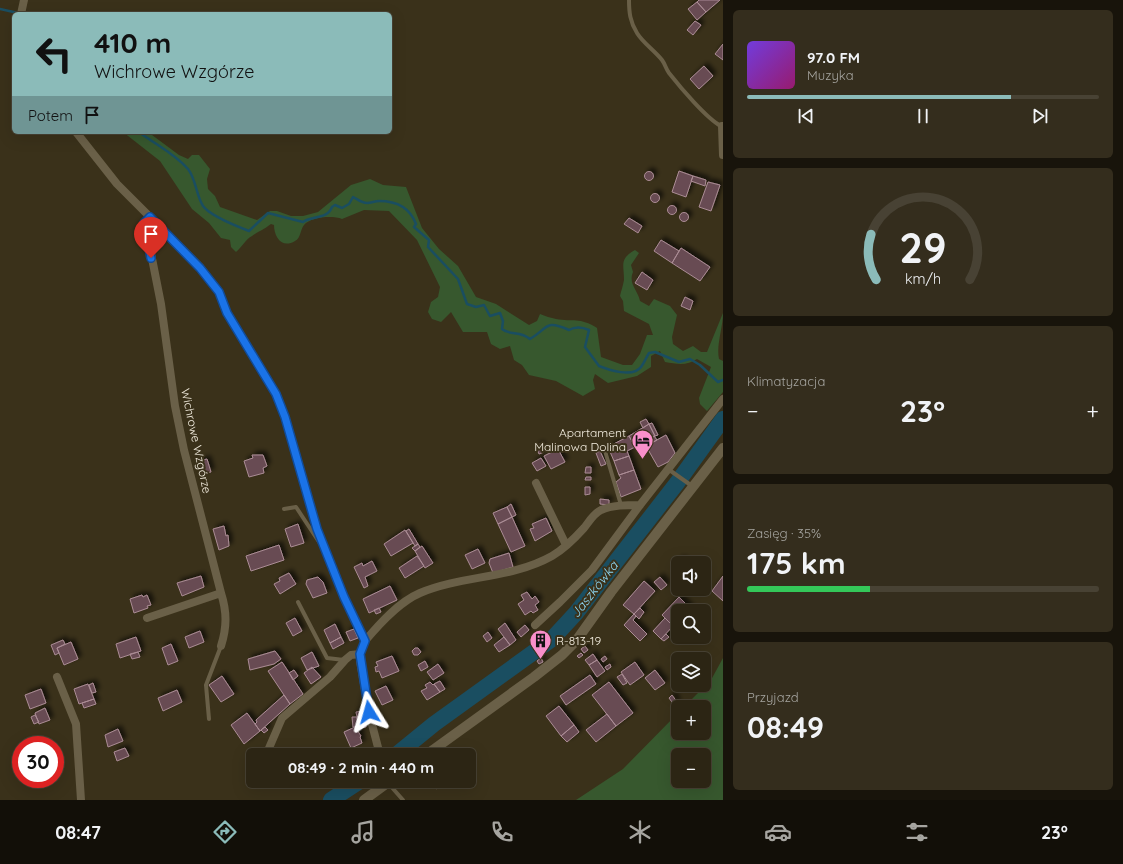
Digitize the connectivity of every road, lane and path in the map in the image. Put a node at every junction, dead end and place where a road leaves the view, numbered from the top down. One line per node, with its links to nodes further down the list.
1 (24, 0): 3 (street)
2 (629, 0): 4 (lane)
3 (22, 12)
4 (723, 125): 6 (street)
5 (78, 134): 7 (street)
6 (723, 155)
7 (150, 217): 18 (street); 19 (street, Wichrowe Wzgórze)
8 (723, 398): 11 (street)
9 (723, 448): 13 (street)
10 (605, 451): 14 (lane)
11 (672, 471): 13 (lane); 15 (street)
12 (536, 484): 17 (street)
13 (691, 484): 31 (street)
14 (621, 505): 15 (street); 17 (street)
15 (640, 505): 22 (street)
16 (284, 509): 18 (lane)
17 (566, 545): 23 (street)
18 (325, 550): 23 (street)
19 (221, 593): 21 (street); 24 (street)
20 (298, 602): 26 (lane)
21 (147, 618)
22 (535, 625)
23 (365, 641): 25 (street)
24 (221, 646): 28 (lane)
25 (360, 654): 26 (street); 30 (street)
26 (345, 660): 29 (street)
27 (57, 677): 34 (street)
28 (209, 719)
29 (269, 748)
30 (378, 748)
31 (436, 748)
32 (381, 788): 35 (street)
33 (394, 788): 36 (lane)
34 (81, 800)
35 (364, 800)
36 (403, 800)

